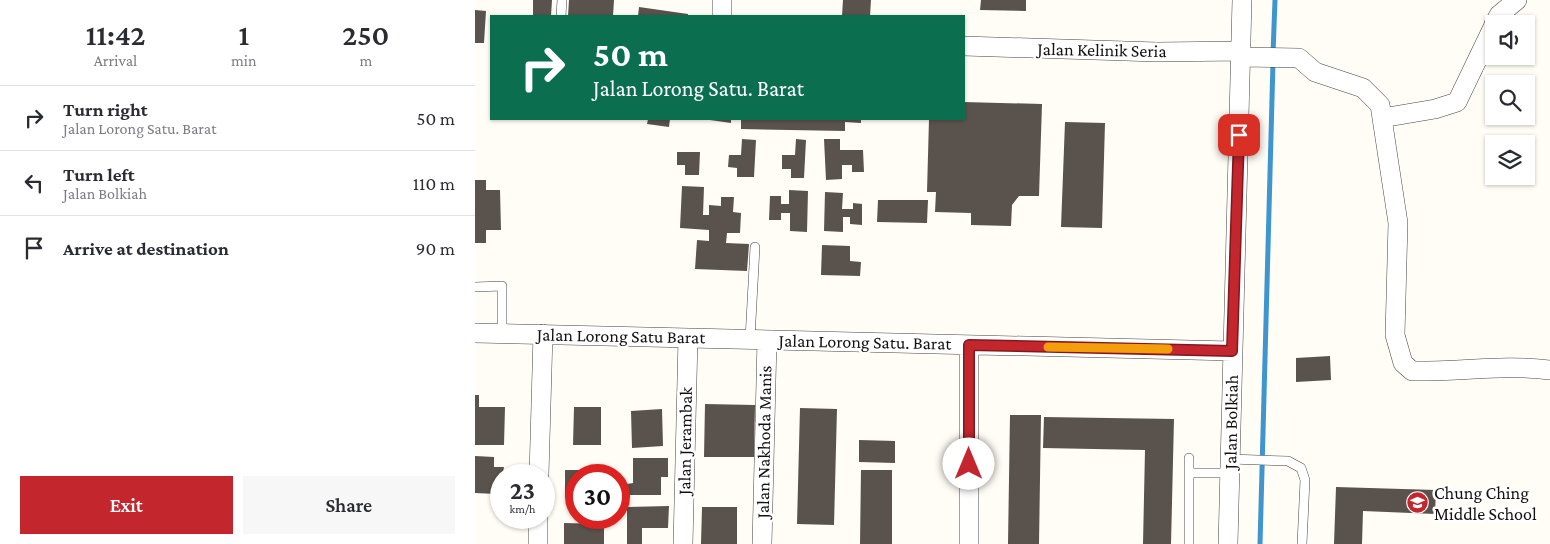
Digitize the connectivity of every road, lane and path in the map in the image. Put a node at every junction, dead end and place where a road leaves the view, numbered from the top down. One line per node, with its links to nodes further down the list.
1 (562, 0): 5 (lane)
2 (722, 0): 6 (street)
3 (1242, 0): 10 (street, Jalan Bolkiah)
4 (1517, 0): 7 (street)
5 (561, 15)
6 (722, 15)
7 (1499, 15)
8 (1485, 43): 11 (street)
9 (965, 46): 10 (street, Jalan Kelinik Seria)
10 (1241, 54): 11 (street, Jalan Kelinik Seria); 20 (street, Jalan Bolkiah)
11 (1382, 118): 21 (street, Jalan Kelinik Seria)
12 (755, 247): 18 (lane)
13 (475, 286): 15 (lane)
14 (475, 333): 15 (street, Jalan Lorong Satu Barat)
15 (502, 333): 16 (street, Jalan Lorong Satu Barat)
16 (543, 334): 17 (street, Jalan Lorong Satu Barat); 23 (street)
17 (688, 338): 18 (street, Jalan Lorong Satu Barat); 28 (street, Jalan Jerambak)
18 (758, 339): 19 (street, Jalan Lorong Satu. Barat); 29 (street, Jalan Nakhoda Manis)
19 (969, 345): 20 (street, Jalan Lorong Satu. Barat); 30 (street)
20 (1232, 351): 24 (street, Jalan Bolkiah)
21 (1550, 370)
22 (1189, 458): 25 (lane)
23 (539, 464)
24 (1230, 466): 25 (lane); 32 (street, Jalan Bolkiah); 33 (lane)
25 (1189, 473): 31 (lane)
26 (538, 529): 27 (street)
27 (537, 544)
28 (683, 544)
29 (762, 544)
30 (969, 544)
31 (1189, 544)
32 (1228, 544)
33 (1302, 544)

